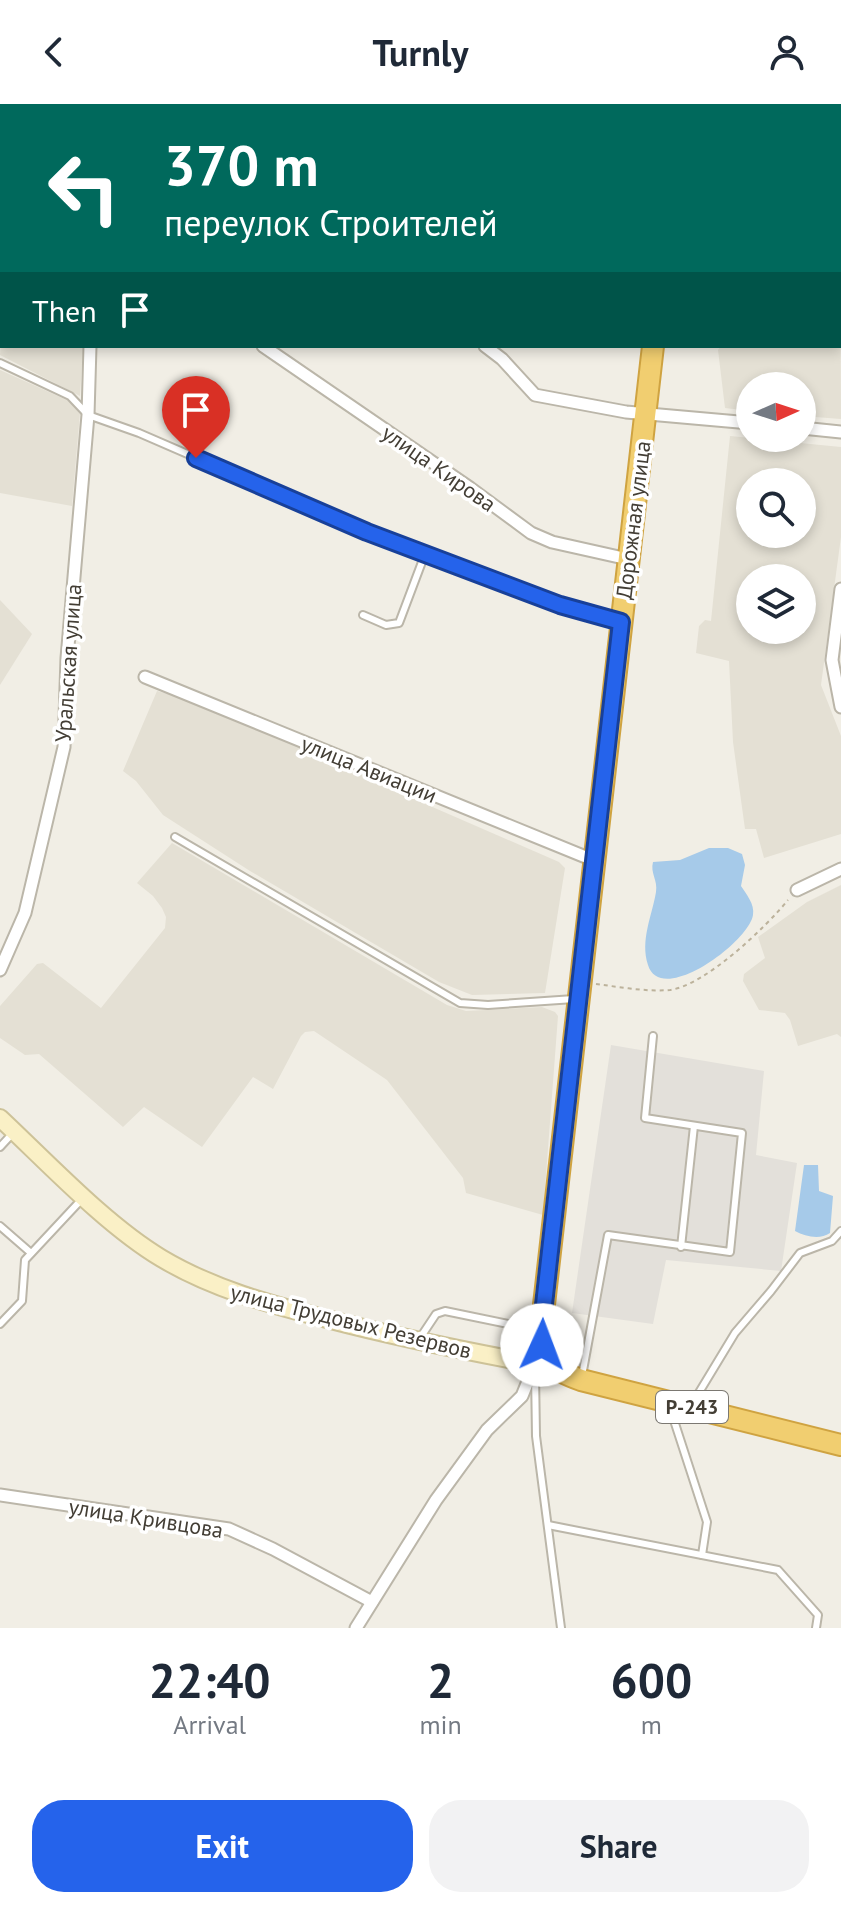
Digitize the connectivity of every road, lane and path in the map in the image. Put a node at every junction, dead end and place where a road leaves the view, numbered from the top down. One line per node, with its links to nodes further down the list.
1 (90, 348): 7 (street, Уральская улица)
2 (266, 348): 12 (street, улица Кирова)
3 (488, 348): 6 (street)
4 (653, 348): 6 (highway, Дорожная улица)
5 (0, 363): 7 (lane)
6 (645, 413): 8 (street); 12 (highway, Дорожная улица)
7 (88, 415): 11 (lane); 22 (street, Уральская улица)
8 (736, 422)
9 (816, 429): 10 (street)
10 (841, 432)
11 (425, 554): 14 (lane); 15 (lane)
12 (628, 559): 15 (highway, Дорожная улица)
13 (841, 589): 17 (street)
14 (363, 615)
15 (621, 622): 19 (highway, Дорожная улица)
16 (145, 677): 19 (street, улица Авиации)
17 (841, 707)
18 (175, 837): 23 (lane)
19 (593, 860): 23 (highway, Дорожная улица)
20 (841, 869): 21 (street)
21 (797, 890): 23 (path)
22 (0, 970)
23 (578, 991): 35 (highway, Дорожная улица)
24 (653, 1036): 26 (lane)
25 (0, 1118): 27 (main road, улица Трудовых Резервов)
26 (694, 1126): 32 (lane); 32 (lane)
27 (14, 1132): 28 (lane); 29 (main road, улица Трудовых Резервов)
28 (0, 1147)
29 (85, 1196): 33 (lane); 36 (main road, улица Трудовых Резервов)
30 (0, 1226): 33 (lane)
31 (841, 1231): 40 (lane)
32 (681, 1247): 38 (lane)
33 (31, 1253): 34 (lane)
34 (0, 1324)
35 (541, 1331): 36 (lane); 37 (highway, Дорожная улица)
36 (417, 1343): 37 (main road, улица Трудовых Резервов)
37 (542, 1362): 38 (highway, улица Трудовых Резервов / Р-243); 43 (lane); 45 (street)
38 (581, 1380): 39 (highway, улица Трудовых Резервов / Р-243)
39 (668, 1401): 40 (highway, улица Трудовых Резервов / Р-243); 44 (lane)
40 (690, 1407): 41 (highway, улица Трудовых Резервов / Р-243)
41 (841, 1445)
42 (0, 1495): 45 (street, улица Кривцова)
43 (548, 1525): 44 (lane); 47 (lane)
44 (702, 1555): 48 (lane)
45 (372, 1602): 46 (street)
46 (356, 1628)
47 (561, 1628)
48 (816, 1628)

